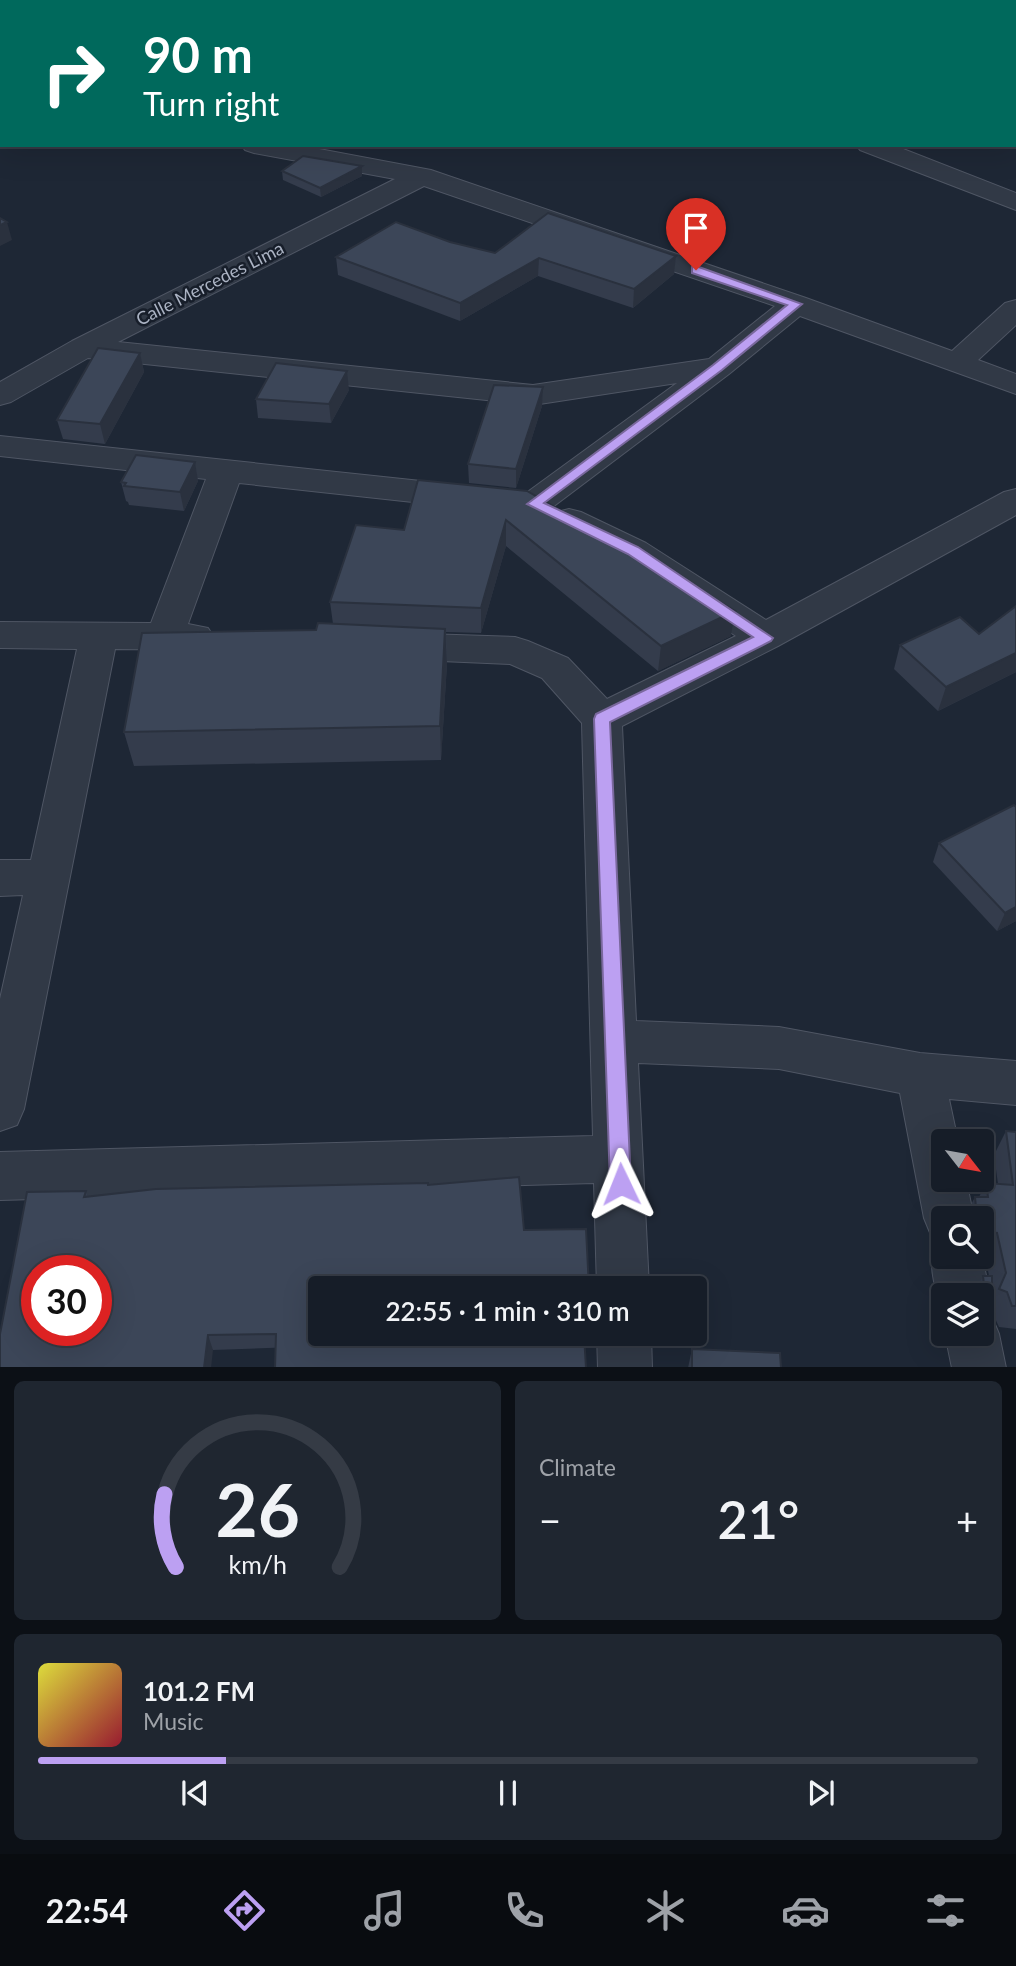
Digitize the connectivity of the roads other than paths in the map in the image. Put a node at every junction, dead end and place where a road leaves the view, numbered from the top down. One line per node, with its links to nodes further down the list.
1 (266, 147): 4 (street)
2 (381, 147): 4 (street)
3 (874, 147): 6 (street)
4 (352, 162): 5 (street)
5 (422, 176): 7 (street); 9 (street, Calle Mercedes Lima)
6 (1016, 202)
7 (796, 304): 10 (street); 11 (street)
8 (1016, 309): 10 (street)
9 (83, 348): 11 (street); 13 (street, Calle Mercedes Lima)
10 (957, 363): 12 (street)
11 (718, 367): 17 (street)
12 (1016, 385)
13 (0, 395)
14 (0, 446): 15 (street)
15 (226, 471): 17 (street); 20 (street)
16 (1016, 500): 21 (street)
17 (512, 501): 21 (street)
18 (99, 634): 19 (street); 20 (street); 25 (street)
19 (0, 635)
20 (165, 636): 22 (street)
21 (765, 638): 24 (street)
22 (235, 639)
23 (361, 644): 24 (street)
24 (602, 719): 27 (street)
25 (48, 877): 26 (street); 30 (street)
26 (0, 878)
27 (613, 1041): 28 (street); 31 (street)
28 (920, 1075): 29 (street); 33 (street)
29 (1016, 1083)
30 (0, 1109)
31 (620, 1158): 32 (street); 34 (street)
32 (0, 1176)
33 (947, 1206)
34 (623, 1276)
35 (624, 1346): 37 (street)
36 (975, 1346): 38 (street)
37 (625, 1367)
38 (979, 1367)

